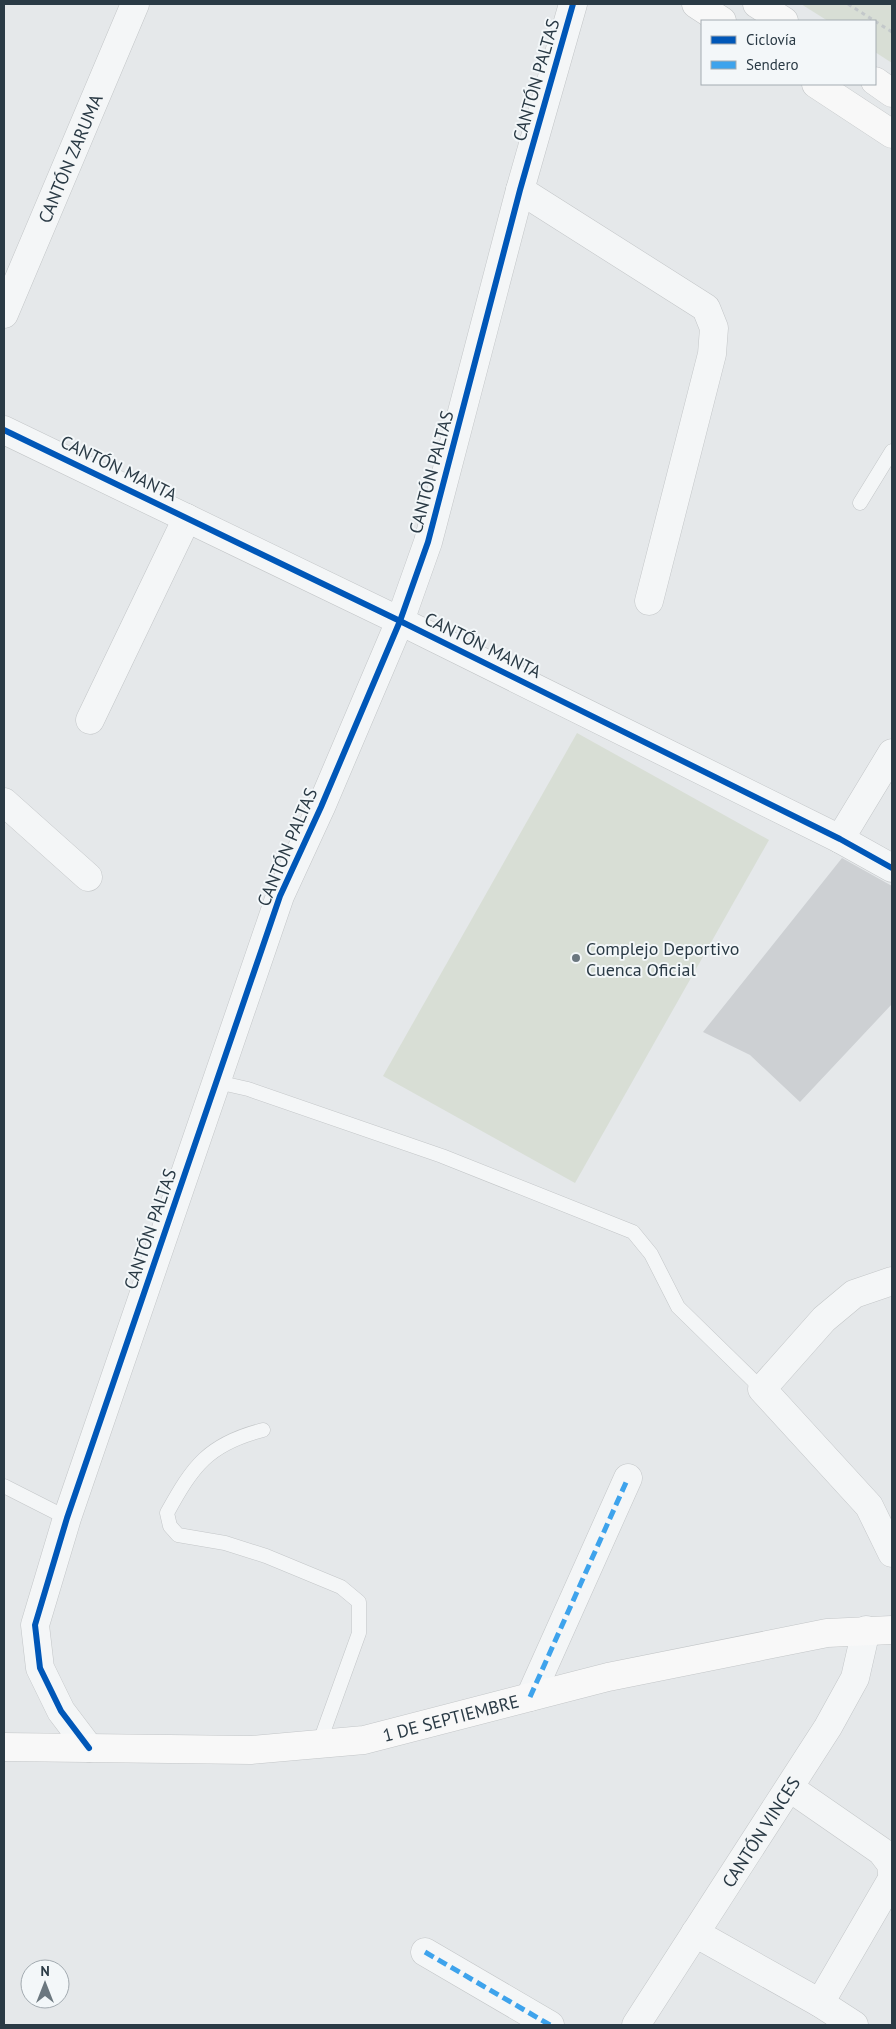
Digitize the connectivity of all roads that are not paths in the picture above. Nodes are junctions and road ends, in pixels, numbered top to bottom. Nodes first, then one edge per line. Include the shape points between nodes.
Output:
1 (134, 4) edge
2 (574, 4) edge
3 (696, 4) edge
4 (757, 4) edge
5 (720, 20) edge
6 (782, 20) edge
7 (876, 82) edge
8 (818, 85) edge
9 (892, 92) edge
10 (892, 134) edge
11 (520, 190) junction
12 (4, 314) edge
13 (4, 430) edge
14 (892, 451) edge
15 (860, 503) dead end
16 (187, 518) junction
17 (649, 601) dead end
18 (400, 621) junction
19 (90, 720) dead end
20 (892, 753) edge
21 (4, 802) edge
22 (840, 839) junction
23 (892, 868) edge
24 (88, 877) dead end
25 (217, 1082) junction
26 (892, 1281) edge
27 (762, 1390) junction
28 (263, 1430) dead end
29 (628, 1478) dead end
30 (4, 1486) edge
31 (67, 1518) junction
32 (892, 1553) edge
33 (879, 1630) edge
34 (530, 1697) junction
35 (319, 1744) junction
36 (4, 1747) edge
37 (89, 1748) junction
38 (790, 1788) junction
39 (892, 1873) edge
40 (892, 1879) edge
41 (695, 1933) junction
42 (425, 1952) dead end
43 (820, 2003) junction
44 (550, 2025) edge
45 (636, 2025) edge
46 (854, 2025) edge

1 - 12 street, CANTÓN ZARUMA
2 - 11 street, CANTÓN PALTAS
3 - 5 street
4 - 6 street
7 - 9 street
8 - 10 street
11 - 17 street via 706,308 714,328 712,354
11 - 18 street, CANTÓN PALTAS via 428,542
13 - 16 street, CANTÓN MANTA
14 - 15 lane
16 - 18 street, CANTÓN MANTA
16 - 19 street
18 - 22 street, CANTÓN MANTA
18 - 25 street, CANTÓN PALTAS via 280,896
20 - 22 street
21 - 24 street
22 - 23 street, CANTÓN MANTA
25 - 27 lane via 248,1089 442,1156 633,1232 651,1254 678,1307
25 - 31 street, CANTÓN PALTAS
26 - 27 street via 854,1294 824,1319
27 - 32 street via 869,1506
28 - 35 lane via 231,1440 206,1456 182,1486 167,1513 170,1526 178,1535 225,1543 266,1556 341,1587 359,1602 359,1633
29 - 34 street
30 - 31 lane
31 - 37 street, CANTÓN PALTAS via 35,1625 40,1668 61,1711
33 - 34 street, 1 DE SEPTIEMBRE via 808,1636 608,1677
33 - 38 street, CANTÓN VINCES via 828,1727
34 - 35 street, 1 DE SEPTIEMBRE via 364,1740
35 - 37 street, 1 DE SEPTIEMBRE via 251,1750
36 - 37 street, 1 DE SEPTIEMBRE
38 - 39 street via 881,1851 891,1864
38 - 41 street, CANTÓN VINCES
40 - 43 street
41 - 43 street
41 - 45 street, CANTÓN VINCES
42 - 44 street
43 - 46 street

